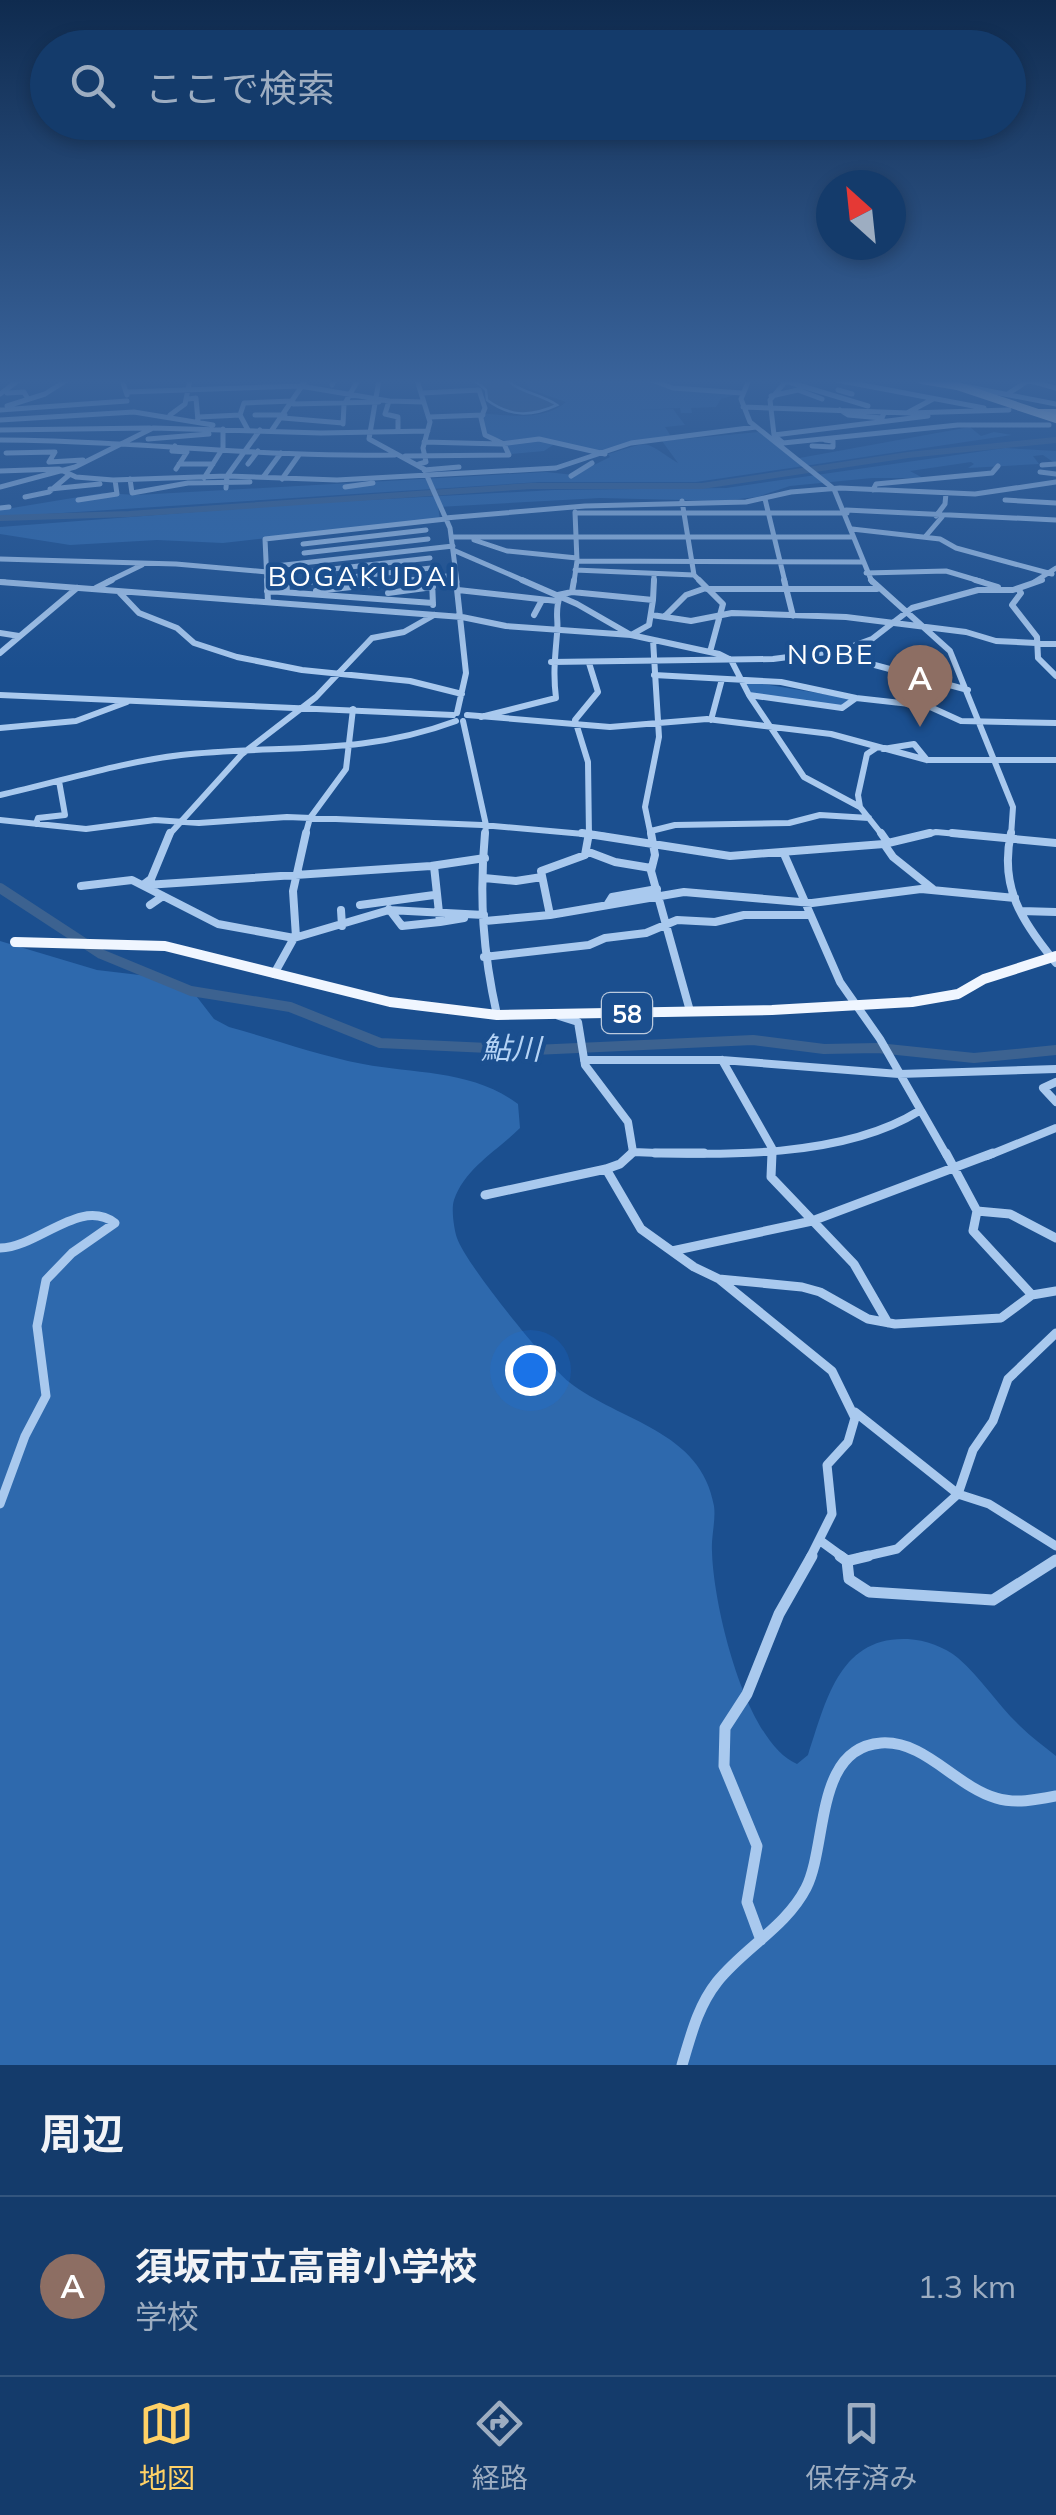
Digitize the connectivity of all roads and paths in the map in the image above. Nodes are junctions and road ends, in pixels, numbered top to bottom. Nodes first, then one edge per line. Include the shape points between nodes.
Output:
1 (47, 476) edge
2 (63, 476) edge
3 (90, 476) edge
4 (158, 476) edge
5 (183, 476) edge
6 (206, 476) edge
7 (230, 476) edge
8 (262, 476) edge
9 (266, 476) edge
10 (284, 476) edge
11 (401, 476) edge
12 (427, 476) edge
13 (819, 476) edge
14 (956, 476) edge
15 (397, 477) junction
16 (142, 478) junction
17 (130, 479) junction
18 (282, 479) junction
19 (187, 480) junction
20 (115, 481) junction
21 (203, 482) junction
22 (226, 482) junction
23 (250, 482) dead end
24 (1056, 482) edge
25 (11, 484) junction
26 (831, 486) junction
27 (0, 487) edge
28 (144, 487) dead end
29 (344, 487) dead end
30 (1016, 489) junction
31 (49, 490) junction
32 (873, 490) junction
33 (8, 492) dead end
34 (118, 493) junction
35 (132, 493) junction
36 (946, 493) junction
37 (26, 497) dead end
38 (78, 500) dead end
39 (764, 500) junction
40 (1005, 500) junction
41 (682, 501) junction
42 (1056, 503) edge
43 (9, 506) dead end
44 (0, 508) edge
45 (575, 510) junction
46 (846, 512) junction
47 (684, 513) junction
48 (768, 513) junction
49 (994, 515) junction
50 (939, 516) junction
51 (446, 518) junction
52 (1056, 520) edge
53 (424, 522) junction
54 (376, 527) junction
55 (426, 530) junction
56 (852, 533) junction
57 (302, 535) junction
58 (377, 536) junction
59 (462, 536) junction
60 (576, 536) junction
61 (452, 537) junction
62 (688, 537) junction
63 (773, 537) junction
64 (925, 537) junction
65 (428, 539) junction
66 (304, 544) junction
67 (379, 545) junction
68 (453, 548) junction
69 (430, 549) junction
70 (304, 553) junction
71 (380, 554) junction
72 (430, 558) junction
73 (0, 559) edge
74 (577, 560) junction
75 (692, 562) junction
76 (781, 562) junction
77 (862, 562) junction
78 (146, 563) junction
79 (306, 563) junction
80 (382, 564) junction
81 (285, 565) junction
82 (431, 568) junction
83 (266, 570) junction
84 (575, 570) junction
85 (306, 572) junction
86 (1054, 572) edge
87 (384, 573) junction
88 (866, 573) junction
89 (456, 574) junction
90 (654, 574) junction
91 (694, 575) junction
92 (77, 578) dead end
93 (432, 578) junction
94 (0, 582) edge
95 (307, 582) junction
96 (386, 583) junction
97 (74, 588) junction
98 (433, 588) junction
99 (706, 588) junction
100 (1018, 588) junction
101 (95, 589) junction
102 (786, 589) junction
103 (878, 589) junction
104 (458, 590) junction
105 (1005, 590) junction
106 (118, 591) junction
107 (267, 591) junction
108 (287, 592) junction
109 (572, 592) junction
110 (308, 593) junction
111 (388, 596) junction
112 (559, 597) junction
113 (433, 600) junction
114 (542, 600) junction
115 (653, 600) junction
116 (268, 602) junction
117 (310, 605) junction
118 (390, 611) junction
119 (905, 611) junction
120 (434, 615) junction
121 (534, 615) dead end
122 (652, 615) junction
123 (719, 615) junction
124 (462, 616) junction
125 (665, 616) junction
126 (793, 616) junction
127 (892, 623) junction
128 (924, 628) junction
129 (558, 630) junction
130 (0, 632) edge
131 (632, 635) junction
132 (20, 636) junction
133 (652, 640) junction
134 (1038, 643) junction
135 (1056, 644) edge
136 (842, 650) junction
137 (710, 652) junction
138 (0, 653) edge
139 (731, 660) junction
140 (653, 661) junction
141 (551, 662) junction
142 (590, 663) junction
143 (339, 674) junction
144 (654, 676) junction
145 (1056, 676) edge
146 (722, 679) junction
147 (741, 680) junction
148 (968, 690) junction
149 (462, 694) junction
150 (0, 695) edge
151 (749, 696) junction
152 (856, 698) junction
153 (130, 700) junction
154 (304, 707) junction
155 (353, 709) junction
156 (459, 717) junction
157 (484, 717) junction
158 (711, 720) junction
159 (980, 720) junction
160 (658, 723) junction
161 (1056, 723) edge
162 (575, 726) junction
163 (770, 726) junction
164 (0, 728) edge
165 (350, 744) junction
166 (880, 748) junction
167 (246, 752) junction
168 (927, 760) junction
169 (994, 760) junction
170 (1056, 760) edge
171 (60, 780) junction
172 (0, 795) edge
173 (860, 807) junction
174 (310, 818) junction
175 (869, 818) junction
176 (0, 820) edge
177 (183, 822) junction
178 (36, 824) junction
179 (486, 825) junction
180 (651, 831) junction
181 (590, 834) junction
182 (1012, 837) junction
183 (1056, 842) edge
184 (886, 843) junction
185 (654, 846) junction
186 (586, 851) junction
187 (784, 854) junction
188 (485, 858) junction
189 (434, 866) junction
190 (651, 868) junction
191 (295, 877) junction
192 (542, 877) junction
193 (484, 878) junction
194 (81, 886) dead end
195 (144, 886) junction
196 (933, 889) junction
197 (658, 893) junction
198 (434, 895) junction
199 (163, 896) junction
200 (1014, 898) junction
201 (805, 902) junction
202 (150, 904) dead end
203 (360, 906) dead end
204 (389, 906) junction
205 (340, 910) dead end
206 (1021, 911) junction
207 (436, 912) junction
208 (1056, 912) edge
209 (810, 915) junction
210 (550, 916) junction
211 (484, 918) junction
212 (440, 922) junction
213 (666, 925) junction
214 (342, 926) junction
215 (295, 937) junction
216 (1, 938) edge
217 (484, 958) junction
218 (1054, 959) edge
219 (274, 976) junction
220 (856, 1007) junction
221 (690, 1011) junction
222 (597, 1014) junction
223 (498, 1015) junction
224 (556, 1015) junction
225 (578, 1023) junction
226 (584, 1060) junction
227 (722, 1060) junction
228 (1056, 1069) edge
229 (899, 1072) junction
230 (1056, 1082) edge
231 (1056, 1102) edge
232 (919, 1111) junction
233 (1056, 1128) edge
234 (772, 1148) junction
235 (634, 1152) junction
236 (954, 1168) junction
237 (606, 1169) junction
238 (485, 1195) dead end
239 (977, 1210) junction
240 (812, 1221) junction
241 (1056, 1238) edge
242 (0, 1248) edge
243 (672, 1252) junction
244 (719, 1279) junction
245 (1051, 1292) edge
246 (1032, 1295) junction
247 (1056, 1301) edge
248 (888, 1323) junction
249 (1056, 1334) edge
250 (851, 1410) junction
251 (958, 1494) junction
252 (0, 1504) edge
253 (822, 1542) junction
254 (1056, 1546) edge
255 (1056, 1560) edge
256 (847, 1561) junction
257 (1056, 1796) edge
258 (760, 1940) junction
259 (682, 2065) edge

1 - 25 street
2 - 31 street
3 - 20 street
4 - 16 street
5 - 19 street
6 - 21 street
7 - 22 street
8 - 22 street
9 - 18 street
10 - 18 street
11 - 15 street
12 - 51 street
13 - 26 street
14 - 32 street via 876,484
15 - 18 street
15 - 29 street
16 - 17 street
16 - 28 street
17 - 20 street
17 - 35 street
19 - 21 street
19 - 35 street
20 - 31 street
20 - 34 street
21 - 22 street
22 - 23 street
24 - 30 street
25 - 27 street
25 - 33 street
26 - 32 street
26 - 39 street
26 - 46 street
30 - 36 street
30 - 40 street
31 - 37 street
32 - 36 street
34 - 35 street
34 - 38 street
36 - 50 street
39 - 41 street
39 - 48 street
40 - 42 street
40 - 49 street
41 - 45 street
41 - 47 street
43 - 44 street
45 - 47 street
45 - 51 street
45 - 60 street
46 - 48 street
46 - 50 street
46 - 56 street
47 - 48 street
47 - 62 street
48 - 63 street
49 - 50 street
49 - 52 street
50 - 64 street
51 - 53 street
51 - 61 street
53 - 54 street
53 - 55 street
54 - 57 street
54 - 58 street
55 - 58 street
55 - 65 street
56 - 63 street
56 - 64 street
56 - 77 street
57 - 66 street
57 - 83 street via 265,539
58 - 66 street
58 - 67 street
59 - 60 street
59 - 61 street
59 - 74 street
60 - 62 street
60 - 74 street
61 - 68 street
62 - 63 street
62 - 75 street
63 - 76 street
64 - 86 street
65 - 67 street
65 - 69 street
66 - 70 street
67 - 70 street
67 - 71 street
68 - 69 street
68 - 89 street
68 - 112 street
69 - 71 street
69 - 72 street
70 - 79 street
71 - 79 street
71 - 80 street
72 - 80 street
72 - 82 street
73 - 78 street
74 - 75 street
74 - 84 street
75 - 76 street
75 - 91 street
76 - 77 street
76 - 102 street
77 - 88 street
78 - 83 street
78 - 101 street
79 - 81 street
79 - 85 street
80 - 85 street
80 - 87 street
81 - 83 street
81 - 108 street
82 - 87 street
82 - 93 street
83 - 107 street
84 - 90 street
84 - 109 street
85 - 95 street
86 - 100 street
87 - 95 street
87 - 96 street
88 - 103 street
88 - 105 street via 946,570
89 - 93 street
89 - 104 street
90 - 91 street
90 - 115 street
91 - 99 street
92 - 97 street
93 - 96 street
93 - 98 street
94 - 97 street
95 - 110 street
96 - 110 street
96 - 111 street
97 - 101 street
97 - 132 street
98 - 111 street
98 - 113 street
99 - 102 street
99 - 123 street via 723,604
99 - 125 street via 686,595
100 - 105 street
100 - 134 street via 1012,604
101 - 106 street
102 - 103 street
102 - 126 street
103 - 119 street
104 - 114 street
104 - 124 street
105 - 119 street via 978,590
106 - 116 street
106 - 143 street via 140,613 194,643
107 - 108 street
107 - 116 street
108 - 110 street
109 - 112 street
109 - 115 street
110 - 111 street
110 - 117 street
111 - 113 street
111 - 118 street
112 - 114 street
112 - 129 street via 553,614
112 - 131 street
113 - 120 street
114 - 121 street
115 - 122 street
116 - 117 street
117 - 118 street
118 - 120 street
119 - 127 street
119 - 128 street
120 - 124 street
120 - 143 street via 399,634 372,638
122 - 125 street
122 - 131 street via 647,629
123 - 125 street
123 - 126 street
123 - 137 street
124 - 129 street
124 - 149 street
126 - 127 street
127 - 128 street
127 - 136 street via 862,645
128 - 134 street
128 - 148 street via 950,652
129 - 131 street
129 - 141 street
130 - 132 street
131 - 133 street
132 - 138 street
133 - 137 street
133 - 140 street
134 - 135 street
134 - 145 street via 1038,658
136 - 139 street
136 - 148 street
137 - 139 street
139 - 140 street
139 - 147 street
140 - 142 street
140 - 144 street
141 - 142 street
141 - 157 street via 556,698
142 - 162 street via 598,692
143 - 149 street
143 - 154 street
144 - 146 street
144 - 160 street
146 - 147 street
146 - 158 street
147 - 151 street
147 - 152 street
148 - 159 street
149 - 156 street
150 - 153 street
151 - 152 street via 842,708
151 - 163 street
152 - 159 street
153 - 154 street
153 - 164 street via 76,721
154 - 155 street
154 - 167 street
155 - 156 street
155 - 165 street
156 - 157 street
156 - 165 street via 413,737
156 - 179 street
157 - 162 street
158 - 160 street
158 - 163 street
159 - 161 street
159 - 169 street
160 - 162 street
160 - 180 street via 645,807
162 - 181 street via 588,762
163 - 166 street
163 - 173 street via 804,777
165 - 167 street via 292,754
165 - 174 street via 346,769
166 - 168 street
166 - 168 street via 914,744
166 - 173 street via 867,754
167 - 171 street via 180,755
167 - 177 street
168 - 169 street
169 - 170 street
169 - 182 street via 1013,806
171 - 172 street
171 - 178 street via 64,815 38,818
173 - 175 street
174 - 177 street
174 - 179 street
174 - 191 street
175 - 180 street via 820,815
175 - 184 street
176 - 178 street
177 - 178 street
177 - 195 street via 169,834
179 - 181 street
179 - 188 street
180 - 185 street
181 - 185 street
181 - 186 street
182 - 183 street
182 - 184 street via 936,832
182 - 200 street via 1006,871
184 - 187 street
184 - 196 street via 892,857
185 - 187 street via 730,856
185 - 190 street
186 - 190 street
186 - 192 street via 544,868
187 - 201 street
188 - 189 street
188 - 193 street
189 - 191 street
189 - 198 street
190 - 197 street
191 - 195 street
191 - 215 street
192 - 193 street
192 - 210 street
193 - 211 street
194 - 195 street via 128,880
195 - 199 street
196 - 200 street
196 - 201 street
197 - 201 street
197 - 210 street
197 - 213 street
198 - 204 street
198 - 207 street
199 - 202 street
199 - 215 street via 218,924
200 - 206 street
201 - 209 street
203 - 204 street
204 - 207 street
204 - 212 street via 402,926
204 - 214 street
205 - 214 street
206 - 208 street
206 - 218 street
207 - 211 street
207 - 212 street
209 - 213 street
209 - 220 street
210 - 211 street
211 - 212 street
211 - 217 street
213 - 217 street via 589,945
213 - 221 street
214 - 215 street
215 - 219 street
216 - 219 main road, 58 via 39,948 197,953
217 - 223 street
218 - 220 main road, 58 via 942,998
219 - 223 main road, 58 via 427,1010
220 - 221 main road, 58
220 - 229 street
221 - 222 main road, 58
222 - 224 main road, 58
222 - 225 street
223 - 224 main road, 58
224 - 225 street
225 - 226 street
226 - 227 street
226 - 235 street via 628,1122
227 - 229 street
227 - 234 street
228 - 229 street
229 - 232 street
230 - 231 street via 1043,1088
232 - 234 street via 869,1133
232 - 236 street
233 - 236 street
234 - 235 street
234 - 240 street via 771,1177
235 - 237 street
236 - 239 street
236 - 240 street
237 - 238 street
237 - 243 street via 642,1229
239 - 241 street via 1010,1214
239 - 246 street via 972,1226 980,1240
240 - 243 street
240 - 248 street via 854,1264
242 - 252 street via 26,1247 88,1212 102,1212 116,1223 46,1280 37,1326 46,1396
243 - 244 street
244 - 248 street via 802,1286
244 - 250 street via 832,1371
245 - 246 street
245 - 247 street
246 - 248 street via 1001,1318
249 - 251 street via 1008,1378
250 - 251 street
250 - 253 street via 853,1430 828,1465 832,1514
251 - 254 street via 989,1504
251 - 256 street via 913,1540
253 - 256 street
253 - 258 street via 779,1614 723,1744 732,1790 756,1846 747,1902
255 - 256 street via 993,1600 870,1592 848,1579
257 - 258 street via 991,1797 910,1748 871,1744 830,1788 806,1888
258 - 259 street via 709,1993

